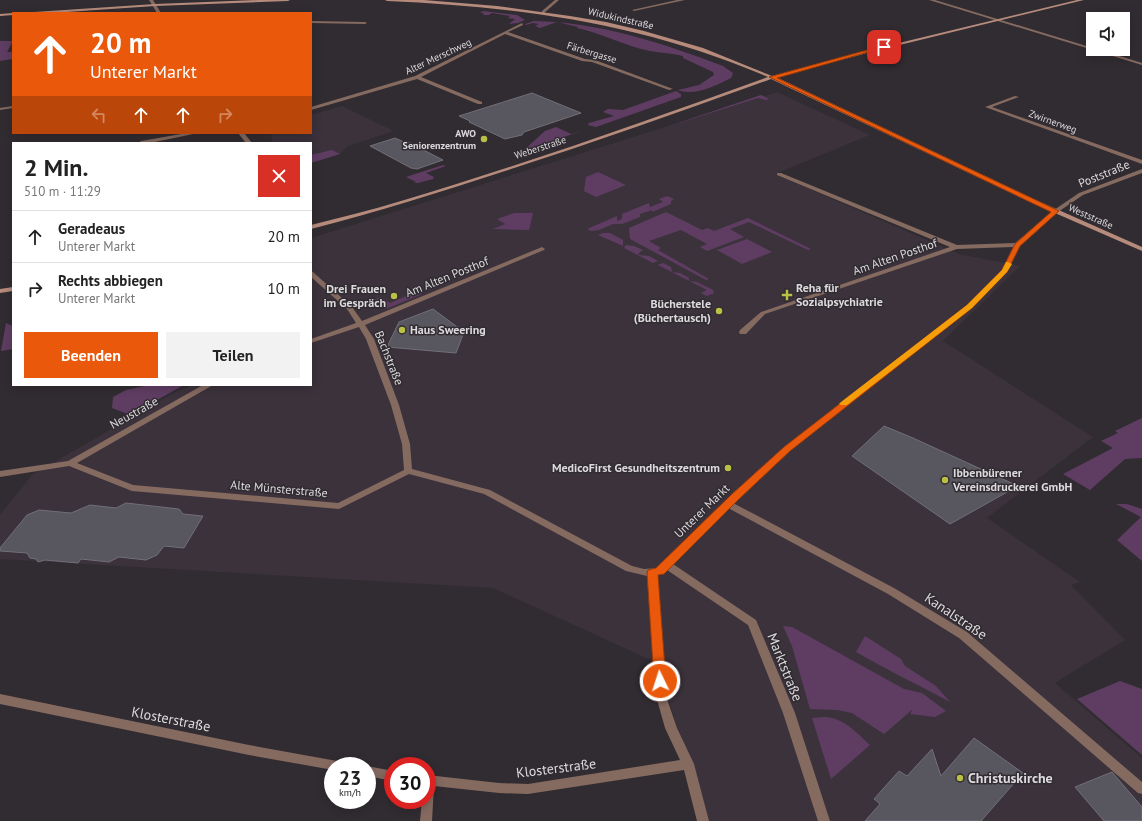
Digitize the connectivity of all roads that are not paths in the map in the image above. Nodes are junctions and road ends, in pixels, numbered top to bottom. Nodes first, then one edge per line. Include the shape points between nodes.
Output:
1 (151, 0) edge
2 (288, 0) edge
3 (387, 0) edge
4 (557, 0) edge
5 (683, 0) edge
6 (931, 0) edge
7 (1082, 0) edge
8 (155, 5) junction
9 (634, 10) dead end
10 (49, 12) edge
11 (158, 12) edge
12 (543, 12) junction
13 (12, 14) edge
14 (0, 15) edge
15 (997, 20) junction
16 (312, 22) edge
17 (365, 23) dead end
18 (522, 24) dead end
19 (506, 33) junction
20 (1142, 64) edge
21 (417, 77) junction
22 (772, 77) junction
23 (672, 89) dead end
24 (1017, 97) dead end
25 (480, 103) dead end
26 (12, 107) edge
27 (0, 109) edge
28 (312, 109) edge
29 (190, 134) edge
30 (242, 134) edge
31 (146, 142) edge
32 (248, 142) edge
33 (1142, 162) edge
34 (1142, 172) edge
35 (779, 174) dead end
36 (1056, 211) junction
37 (312, 227) edge
38 (1017, 245) junction
39 (956, 247) junction
40 (542, 249) dead end
41 (1142, 249) edge
42 (312, 274) edge
43 (12, 289) edge
44 (0, 291) edge
45 (361, 324) junction
46 (743, 332) dead end
47 (312, 341) edge
48 (207, 386) edge
49 (787, 449) joint
50 (70, 463) junction
51 (408, 472) junction
52 (0, 474) edge
53 (727, 504) junction
54 (666, 564) junction
55 (652, 573) junction
56 (0, 699) edge
57 (324, 764) edge
58 (688, 764) junction
59 (436, 781) edge
60 (1142, 789) edge
61 (427, 809) edge
62 (426, 821) edge
63 (703, 821) edge
64 (824, 821) edge

1 - 8 street
2 - 8 main road
3 - 12 main road, Widukindstraße via 454,3
4 - 12 street
5 - 9 street
6 - 15 street
7 - 15 main road, Weberstraße
8 - 10 main road
8 - 11 street
12 - 22 main road, Widukindstraße via 601,22 678,42
13 - 14 main road
15 - 20 street
15 - 22 main road, Weberstraße
16 - 17 street
18 - 19 street, Alter Merschweg
19 - 21 street, Alter Merschweg
19 - 23 street, Färbergasse via 584,60 593,60
21 - 25 street
21 - 28 street, Alter Merschweg
22 - 36 main road, Weststraße
22 - 37 main road, Weberstraße via 642,124 403,202
24 - 33 street, Zwirnerweg via 987,107
26 - 27 street
29 - 31 street
30 - 32 street
34 - 36 street, Poststraße via 1081,194
35 - 39 street
36 - 38 street, Poststraße
36 - 41 main road, Weststraße
38 - 39 street, Am Alten Posthof
38 - 49 street, Poststraße via 1005,271 969,307
39 - 46 street, Am Alten Posthof via 763,313
40 - 45 street, Am Alten Posthof
42 - 45 street, Bachstraße via 350,308
43 - 44 main road
45 - 47 street
45 - 51 street, Bachstraße via 370,339 395,405 406,444
48 - 50 street, Neustraße
49 - 53 street, Unterer Markt
50 - 51 street, Alte Münsterstraße via 132,488 339,506
50 - 52 street
51 - 55 street via 487,492 629,569
53 - 54 street, Unterer Markt
53 - 60 street, Kanalstraße via 890,591 964,635
54 - 55 street, Unterer Markt via 660,571
54 - 64 street, Marktstraße via 752,623 789,713
55 - 58 street via 661,696 671,728
56 - 57 street, Klosterstraße
58 - 59 street, Klosterstraße via 528,789
58 - 63 street
61 - 62 street

